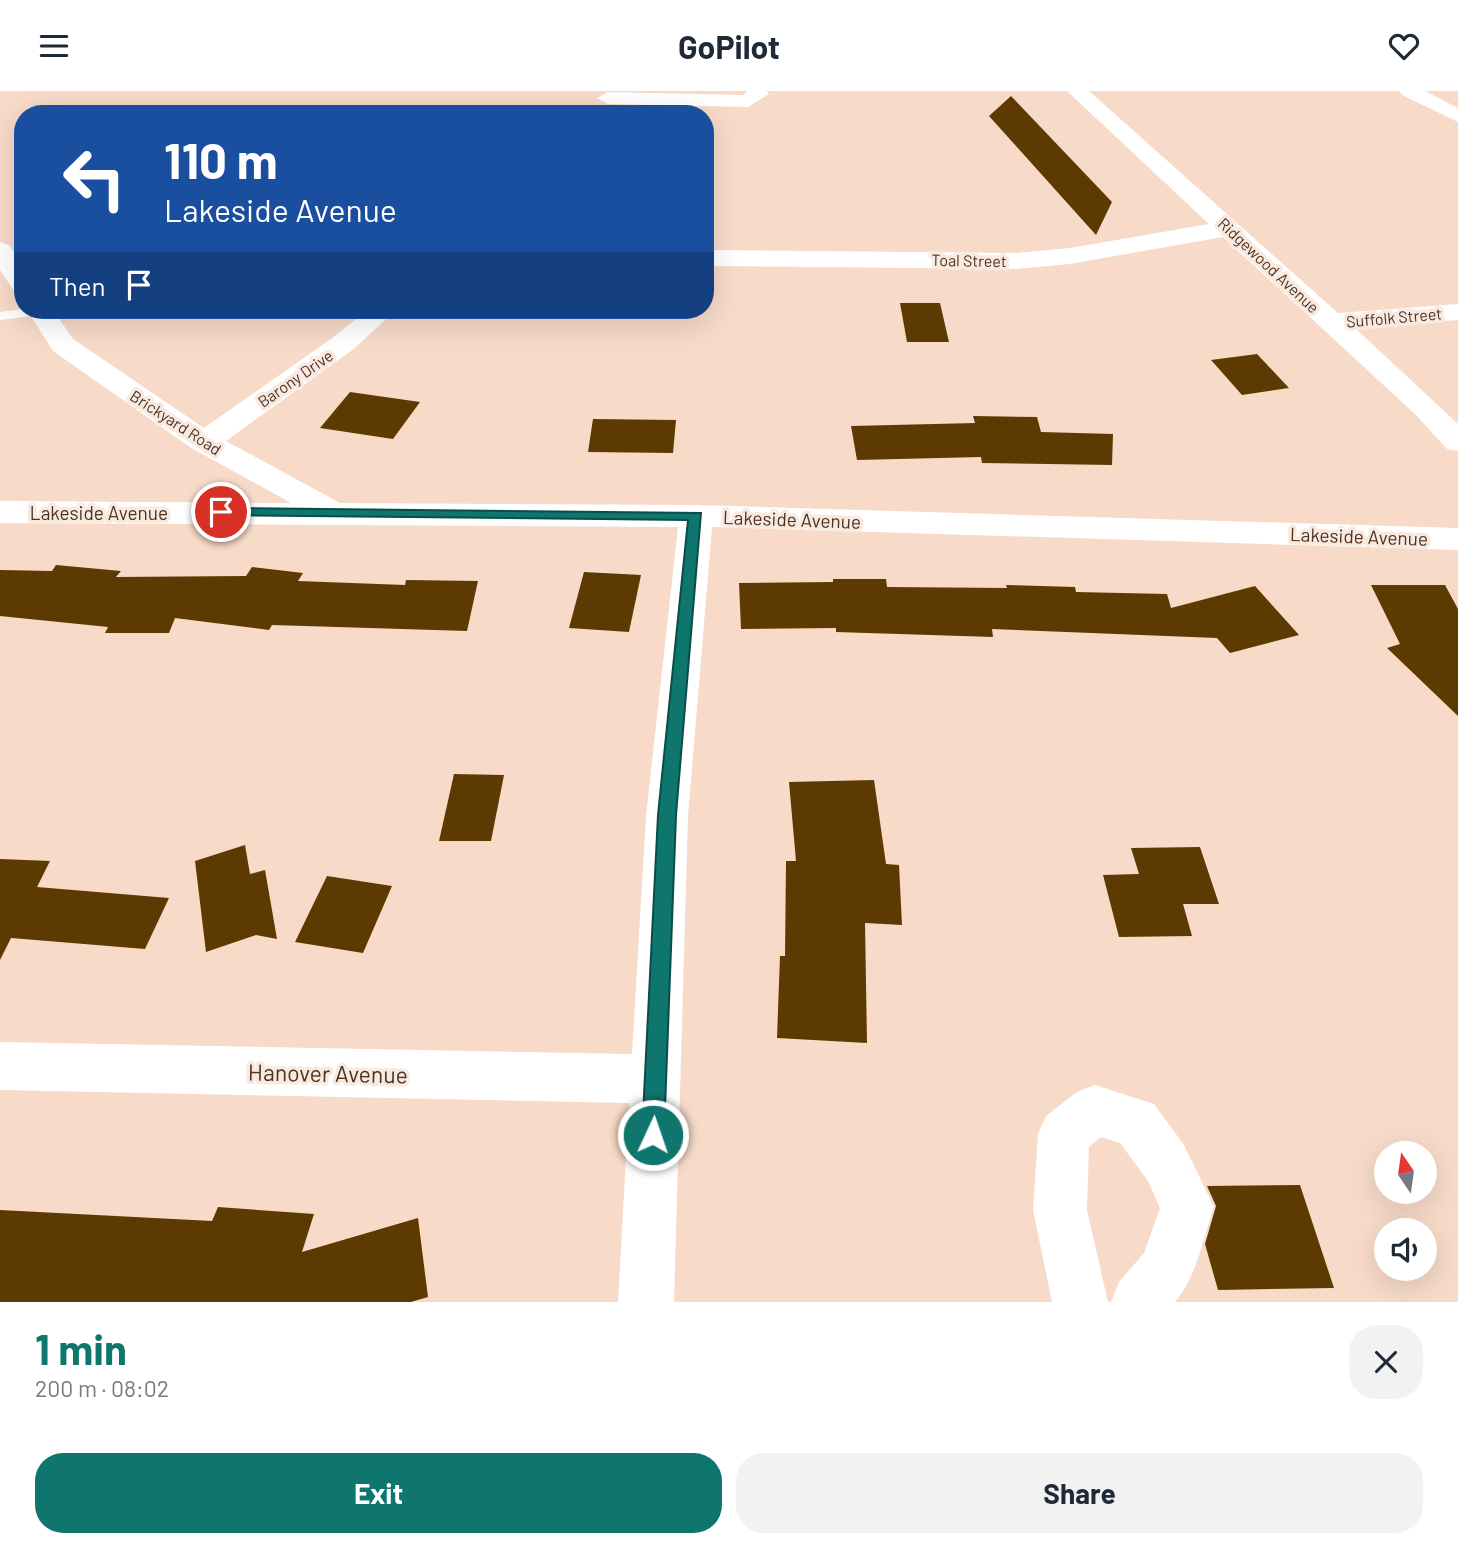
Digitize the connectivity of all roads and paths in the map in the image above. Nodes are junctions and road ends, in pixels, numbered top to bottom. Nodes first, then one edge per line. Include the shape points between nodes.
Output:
1 (757, 91) edge
2 (1077, 91) edge
3 (1409, 91) edge
4 (612, 95) edge
5 (1458, 116) edge
6 (1230, 228) junction
7 (0, 250) edge
8 (714, 258) edge
9 (14, 271) edge
10 (1458, 311) edge
11 (46, 319) edge
12 (372, 319) edge
13 (1331, 322) junction
14 (204, 442) junction
15 (1458, 442) edge
16 (0, 512) edge
17 (331, 512) junction
18 (696, 516) junction
19 (1458, 539) edge
20 (0, 1066) edge
21 (656, 1079) junction
22 (646, 1302) edge
23 (1080, 1302) edge
24 (1139, 1302) edge

1 - 4 street via 748,101
2 - 6 street, Ridgewood Avenue
3 - 5 street
6 - 8 street, Toal Street via 1016,261
6 - 13 street, Ridgewood Avenue
7 - 9 street
10 - 13 street, Suffolk Street
11 - 14 street, Brickyard Road via 63,345
12 - 14 street, Barony Drive
13 - 15 street, Ridgewood Avenue
14 - 17 street, Brickyard Road
16 - 17 street, Lakeside Avenue
17 - 18 street, Lakeside Avenue
18 - 19 street, Lakeside Avenue
18 - 21 street via 667,815
20 - 21 street, Hanover Avenue
21 - 22 street
23 - 24 street via 1060,1210 1064,1134 1095,1110 1136,1122 1166,1163 1187,1207 1166,1270

